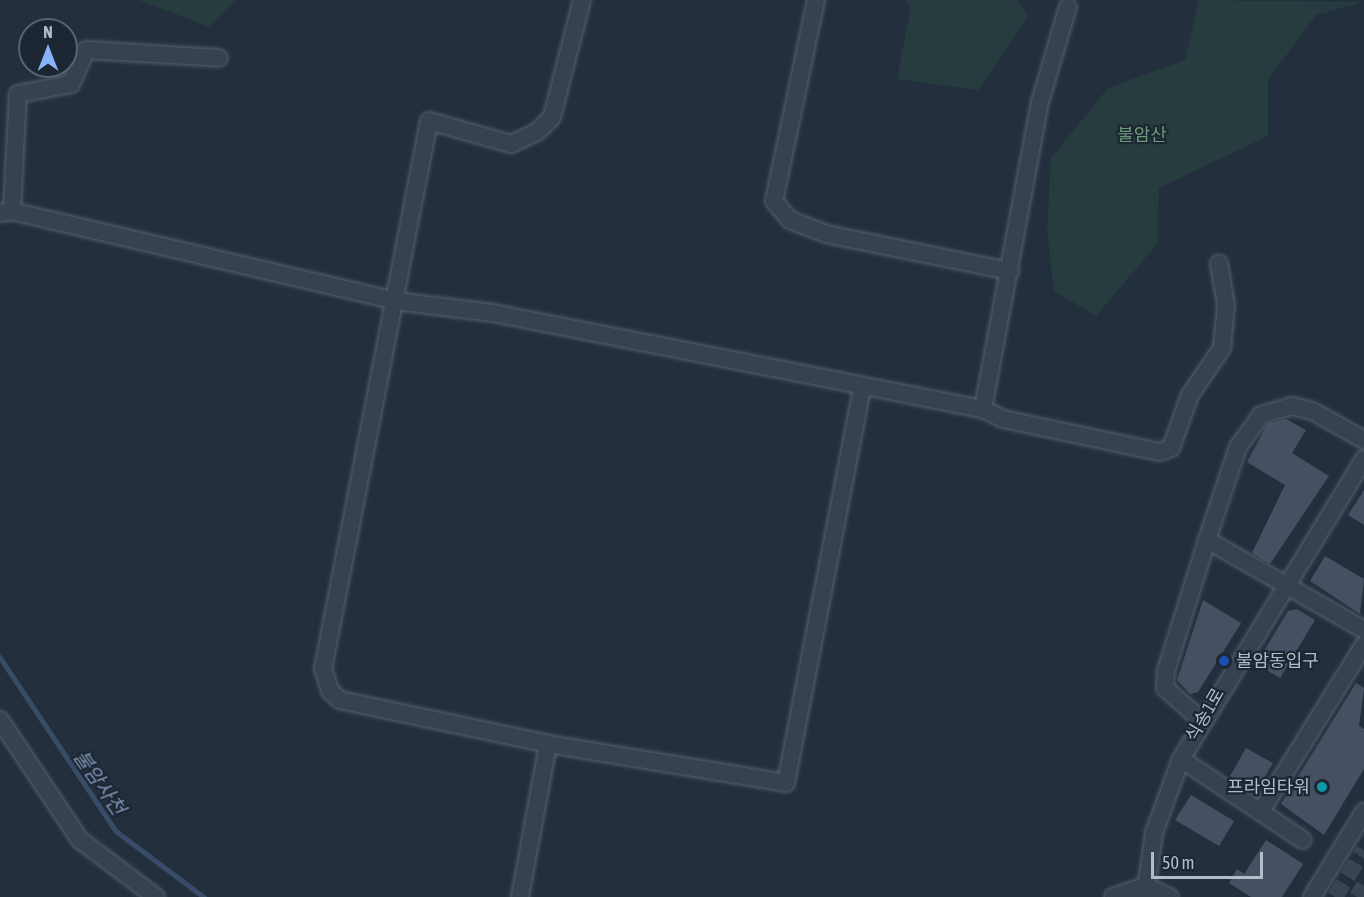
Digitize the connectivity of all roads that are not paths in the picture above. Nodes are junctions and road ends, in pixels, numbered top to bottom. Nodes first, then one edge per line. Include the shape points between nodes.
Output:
1 (582, 0) edge
2 (816, 0) edge
3 (1068, 7) dead end
4 (219, 58) dead end
5 (6, 212) edge
6 (1219, 264) dead end
7 (1010, 271) junction
8 (395, 301) junction
9 (862, 388) junction
10 (983, 409) junction
11 (1364, 440) edge
12 (1364, 459) edge
13 (1207, 540) junction
14 (1283, 585) junction
15 (1364, 630) edge
16 (1364, 645) edge
17 (0, 720) edge
18 (1201, 720) junction
19 (548, 744) junction
20 (1180, 759) junction
21 (1261, 811) junction
22 (1364, 812) edge
23 (1303, 840) dead end
24 (1326, 876) junction
25 (1145, 892) edge
26 (156, 897) edge
27 (520, 897) edge
28 (1113, 897) edge
29 (1170, 897) edge
30 (1312, 897) edge
31 (1323, 897) edge

1 - 8 street via 552,117 537,132 511,144 429,121 409,204
2 - 7 street via 774,201 790,220 826,234
3 - 7 street via 1040,102
4 - 5 street via 86,50 71,84 18,94
5 - 8 street
6 - 10 street via 1226,305 1222,348 1190,395 1171,448 1144,451 1003,419
7 - 10 street
8 - 9 street via 493,313
8 - 19 street via 322,669 330,691 340,700
9 - 10 street
9 - 19 street via 786,783
11 - 13 street via 1312,411 1292,406 1261,415 1238,447
12 - 14 street, 식송1로
13 - 14 street
13 - 18 street via 1166,671 1165,688
14 - 15 street
14 - 18 street, 식송1로
16 - 21 street
17 - 26 street via 80,840
18 - 20 street, 식송1로
19 - 27 street
20 - 21 street
20 - 25 street, 식송1로 via 1154,833
21 - 23 street
22 - 24 street
24 - 30 street
24 - 31 street
25 - 28 street
25 - 29 street

